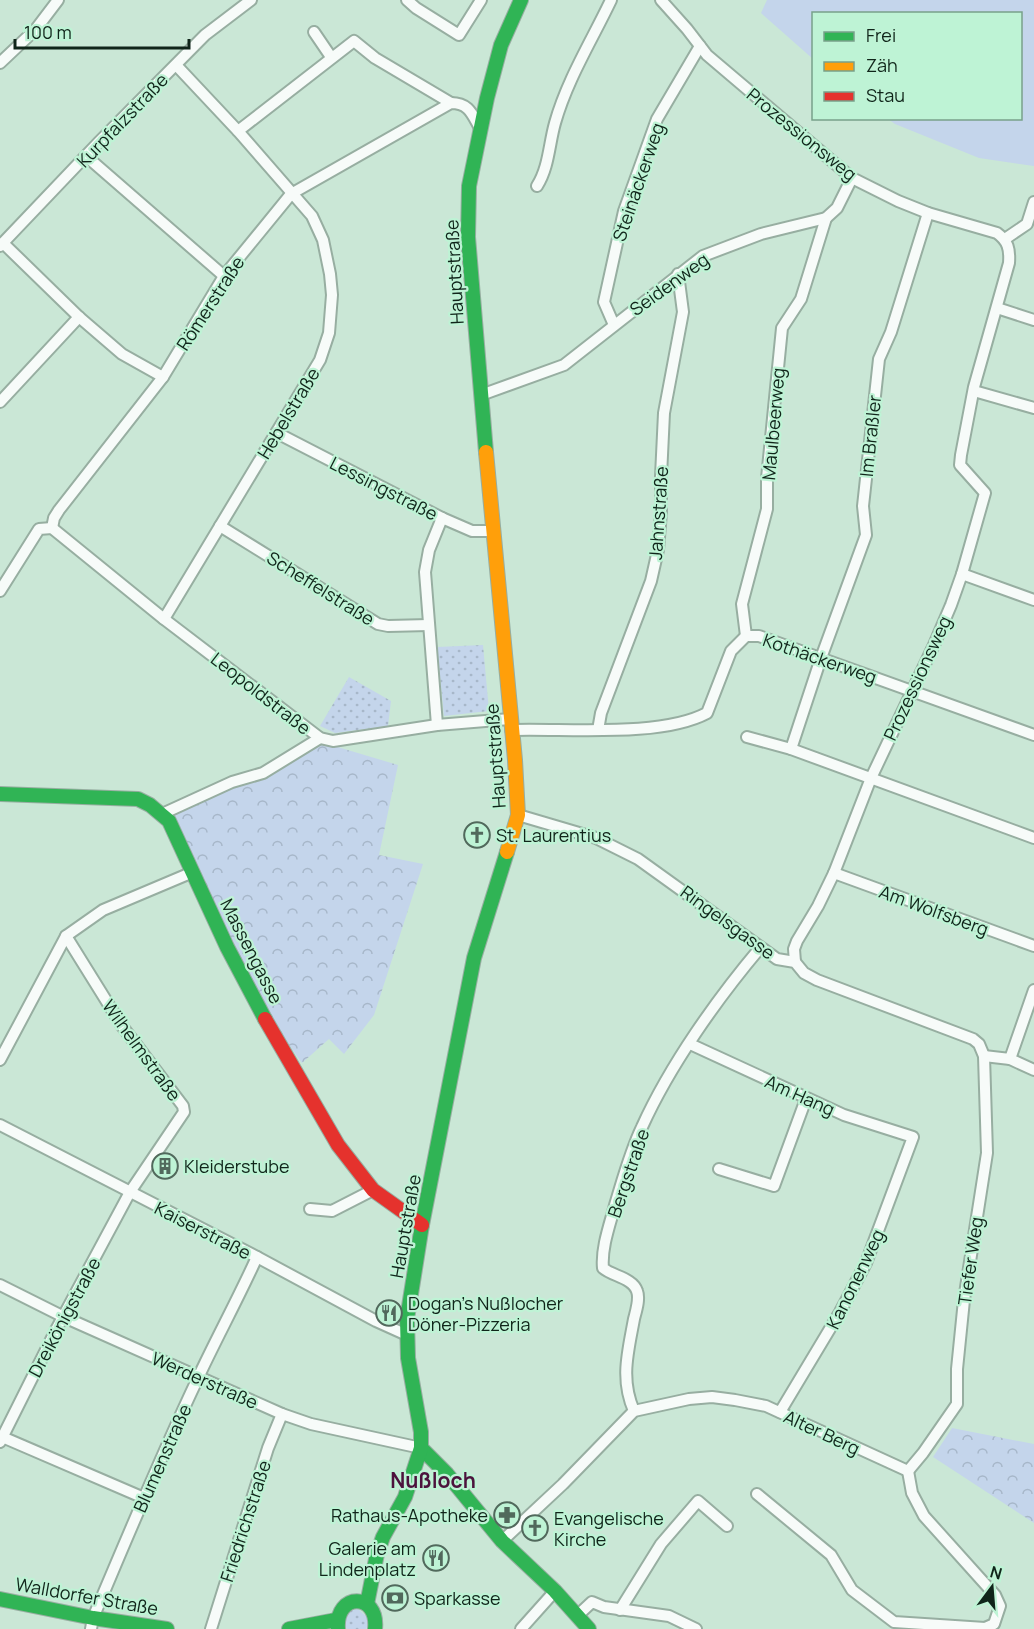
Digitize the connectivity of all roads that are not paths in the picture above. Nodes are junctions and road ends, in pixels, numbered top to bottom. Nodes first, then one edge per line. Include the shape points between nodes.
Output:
1 (58, 0) edge
2 (251, 0) edge
3 (407, 0) edge
4 (481, 0) edge
5 (521, 0) edge
6 (612, 0) edge
7 (661, 0) edge
8 (314, 32) dead end
9 (700, 46) junction
10 (331, 57) junction
11 (0, 63) edge
12 (176, 65) junction
13 (451, 103) junction
14 (480, 128) junction
15 (238, 131) junction
16 (86, 156) junction
17 (852, 178) junction
18 (537, 186) dead end
19 (291, 194) junction
20 (1034, 202) edge
21 (928, 213) junction
22 (826, 218) junction
23 (1030, 225) edge
24 (1005, 239) junction
25 (2, 244) edge
26 (678, 274) junction
27 (224, 276) junction
28 (997, 308) junction
29 (79, 317) junction
30 (1034, 320) edge
31 (614, 325) junction
32 (163, 377) junction
33 (974, 391) junction
34 (481, 395) junction
35 (0, 402) edge
36 (1034, 408) edge
37 (277, 433) junction
38 (442, 518) junction
39 (220, 526) junction
40 (52, 528) junction
41 (494, 531) junction
42 (962, 574) junction
43 (0, 591) edge
44 (1034, 600) edge
45 (164, 619) junction
46 (429, 625) junction
47 (746, 636) junction
48 (821, 658) junction
49 (912, 690) junction
50 (511, 724) junction
51 (437, 725) junction
52 (598, 730) junction
53 (1034, 735) edge
54 (747, 737) dead end
55 (320, 738) junction
56 (791, 750) junction
57 (871, 778) junction
58 (0, 794) edge
59 (162, 814) junction
60 (518, 815) junction
61 (1034, 838) edge
62 (193, 872) junction
63 (834, 873) junction
64 (66, 936) junction
65 (1034, 946) edge
66 (760, 948) junction
67 (795, 963) junction
68 (1034, 990) edge
69 (690, 1044) junction
70 (984, 1056) junction
71 (1010, 1059) junction
72 (0, 1060) edge
73 (1034, 1070) edge
74 (806, 1099) junction
75 (0, 1125) edge
76 (913, 1137) joint
77 (719, 1169) dead end
78 (373, 1190) junction
79 (130, 1192) junction
80 (310, 1209) dead end
81 (422, 1225) junction
82 (257, 1257) junction
83 (0, 1285) edge
84 (64, 1317) junction
85 (407, 1335) junction
86 (198, 1378) junction
87 (634, 1411) junction
88 (780, 1412) junction
89 (282, 1414) junction
90 (1, 1438) edge
91 (421, 1448) junction
92 (908, 1471) junction
93 (757, 1494) dead end
94 (144, 1498) junction
95 (727, 1526) dead end
96 (502, 1541) junction
97 (555, 1591) junction
98 (0, 1599) edge
99 (367, 1604) junction
100 (620, 1610) junction
101 (578, 1615) junction
102 (92, 1623) edge
103 (337, 1624) edge
104 (893, 1626) edge
105 (167, 1629) edge
106 (211, 1629) edge
107 (289, 1629) edge
108 (375, 1629) edge
109 (521, 1629) edge
110 (589, 1629) edge
111 (696, 1629) edge

1 - 11 street via 36,29
2 - 12 street, Kurpfalzstraße via 205,35
3 - 4 street via 459,35
5 - 14 main road, Hauptstraße via 501,45
6 - 18 street via 567,89 544,175
7 - 9 street, Prozessionsweg
8 - 10 street
9 - 17 street, Prozessionsweg
9 - 31 street, Steinäckerweg via 657,119 624,212 604,302
10 - 13 street via 354,41 375,58
10 - 15 street
12 - 15 street, Hebelstraße
12 - 16 street, Kurpfalzstraße
13 - 14 street via 466,106
13 - 19 street, Römerstraße
14 - 34 main road, Hauptstraße via 469,186 468,237
15 - 19 street, Hebelstraße
16 - 25 street, Kurpfalzstraße
16 - 27 street
17 - 21 street, Prozessionsweg
17 - 22 street via 837,208
19 - 27 street, Römerstraße
19 - 37 street, Hebelstraße via 312,216 323,240 330,274 331,318 320,360
20 - 23 street
21 - 24 street, Prozessionsweg via 997,233
21 - 48 street, Im Braßler via 879,359 863,506 866,535
22 - 26 street, Seidenweg via 761,234 703,256
22 - 47 street, Maulbeerweg via 801,299 782,328 767,509 742,604
23 - 24 street
24 - 28 street, Prozessionsweg via 1009,263
25 - 29 street
26 - 31 street, Seidenweg
26 - 52 street, Jahnstraße via 683,312 664,413 658,550 651,581
27 - 32 street, Römerstraße
28 - 30 street
28 - 33 street, Prozessionsweg
29 - 32 street via 123,354
29 - 35 street
31 - 34 street, Seidenweg via 564,365
32 - 40 street, Römerstraße via 59,510
33 - 36 street
33 - 42 street, Prozessionsweg via 960,465 985,493
34 - 41 main road, Hauptstraße
37 - 38 street, Lessingstraße
37 - 39 street, Hebelstraße
38 - 41 street, Lessingstraße via 472,531
38 - 46 street via 425,572
39 - 45 street, Hebelstraße
39 - 46 street, Scheffelstraße via 378,624
40 - 43 street, Römerstraße via 39,530
40 - 45 street, Leopoldstraße
41 - 50 main road, Hauptstraße
42 - 44 street
42 - 49 street, Prozessionsweg
45 - 55 street, Leopoldstraße
46 - 51 street
47 - 48 street, Kothäckerweg via 759,636
47 - 52 street, Kothäckerweg via 731,651 708,713 684,723
48 - 49 street, Kothäckerweg
48 - 56 street, Im Braßler
49 - 53 street, Kothäckerweg
49 - 57 street, Prozessionsweg
50 - 51 street, Leopoldstraße
50 - 52 street
50 - 60 main road, Hauptstraße
51 - 55 street, Leopoldstraße via 333,741
54 - 56 street
55 - 59 street via 263,773 232,782
56 - 57 street
57 - 61 street
57 - 63 street, Prozessionsweg
58 - 59 main road, Massengasse via 138,799
59 - 62 main road, Massengasse
60 - 66 street, Ringelsgasse via 596,838 638,859
60 - 81 main road, Hauptstraße via 474,958
62 - 64 street via 103,910
62 - 78 main road, Massengasse via 267,1022 338,1144
63 - 65 street, Am Wolfsberg
63 - 67 street, Prozessionsweg via 797,941
64 - 72 street
64 - 79 street, Wilhelmstraße via 122,1026 183,1106 184,1112
66 - 67 street, Ringelsgasse via 777,959
66 - 69 street, Bergstraße
67 - 70 street, Ringelsgasse via 817,980 973,1039
68 - 71 street
69 - 74 street, Am Hang
69 - 87 street, Bergstraße via 658,1096 628,1161 602,1259 603,1268 637,1290 626,1383
70 - 71 street
70 - 92 street, Tiefer Weg via 987,1153 964,1300 957,1404
71 - 73 street
74 - 76 street, Am Hang
74 - 77 street via 774,1186
75 - 79 street, Kaiserstraße
76 - 88 street, Kanonenweg via 866,1263
78 - 80 street via 332,1211
78 - 81 main road, Massengasse
79 - 82 street, Kaiserstraße
79 - 84 street, Dreikönigstraße
81 - 85 main road, Hauptstraße
82 - 85 street, Kaiserstraße
82 - 86 street, Blumenstraße
83 - 84 street, Werderstraße
84 - 86 street, Werderstraße
84 - 90 street, Dreikönigstraße
85 - 91 main road, Hauptstraße
86 - 89 street, Werderstraße
86 - 94 street, Blumenstraße
87 - 88 street, Alter Berg via 712,1397
87 - 96 street
88 - 92 street, Alter Berg
89 - 91 street, Werderstraße
89 - 106 street, Friedrichstraße
90 - 94 street
91 - 96 main road
91 - 99 main road, Hauptstraße via 405,1497 377,1554
92 - 104 street via 912,1493 924,1516 1000,1606 994,1624 985,1628
93 - 104 street via 831,1555 852,1590
94 - 102 street, Blumenstraße
95 - 100 street via 698,1501 661,1544
96 - 97 main road
97 - 101 main road
97 - 109 street
98 - 102 main road, Walldorfer Straße
99 - 103 main road via 350,1602 340,1609
99 - 108 main road, Hauptstraße via 377,1619
100 - 101 street via 592,1602
100 - 111 street via 669,1616
101 - 110 main road
102 - 105 main road, Walldorfer Straße
103 - 107 main road

